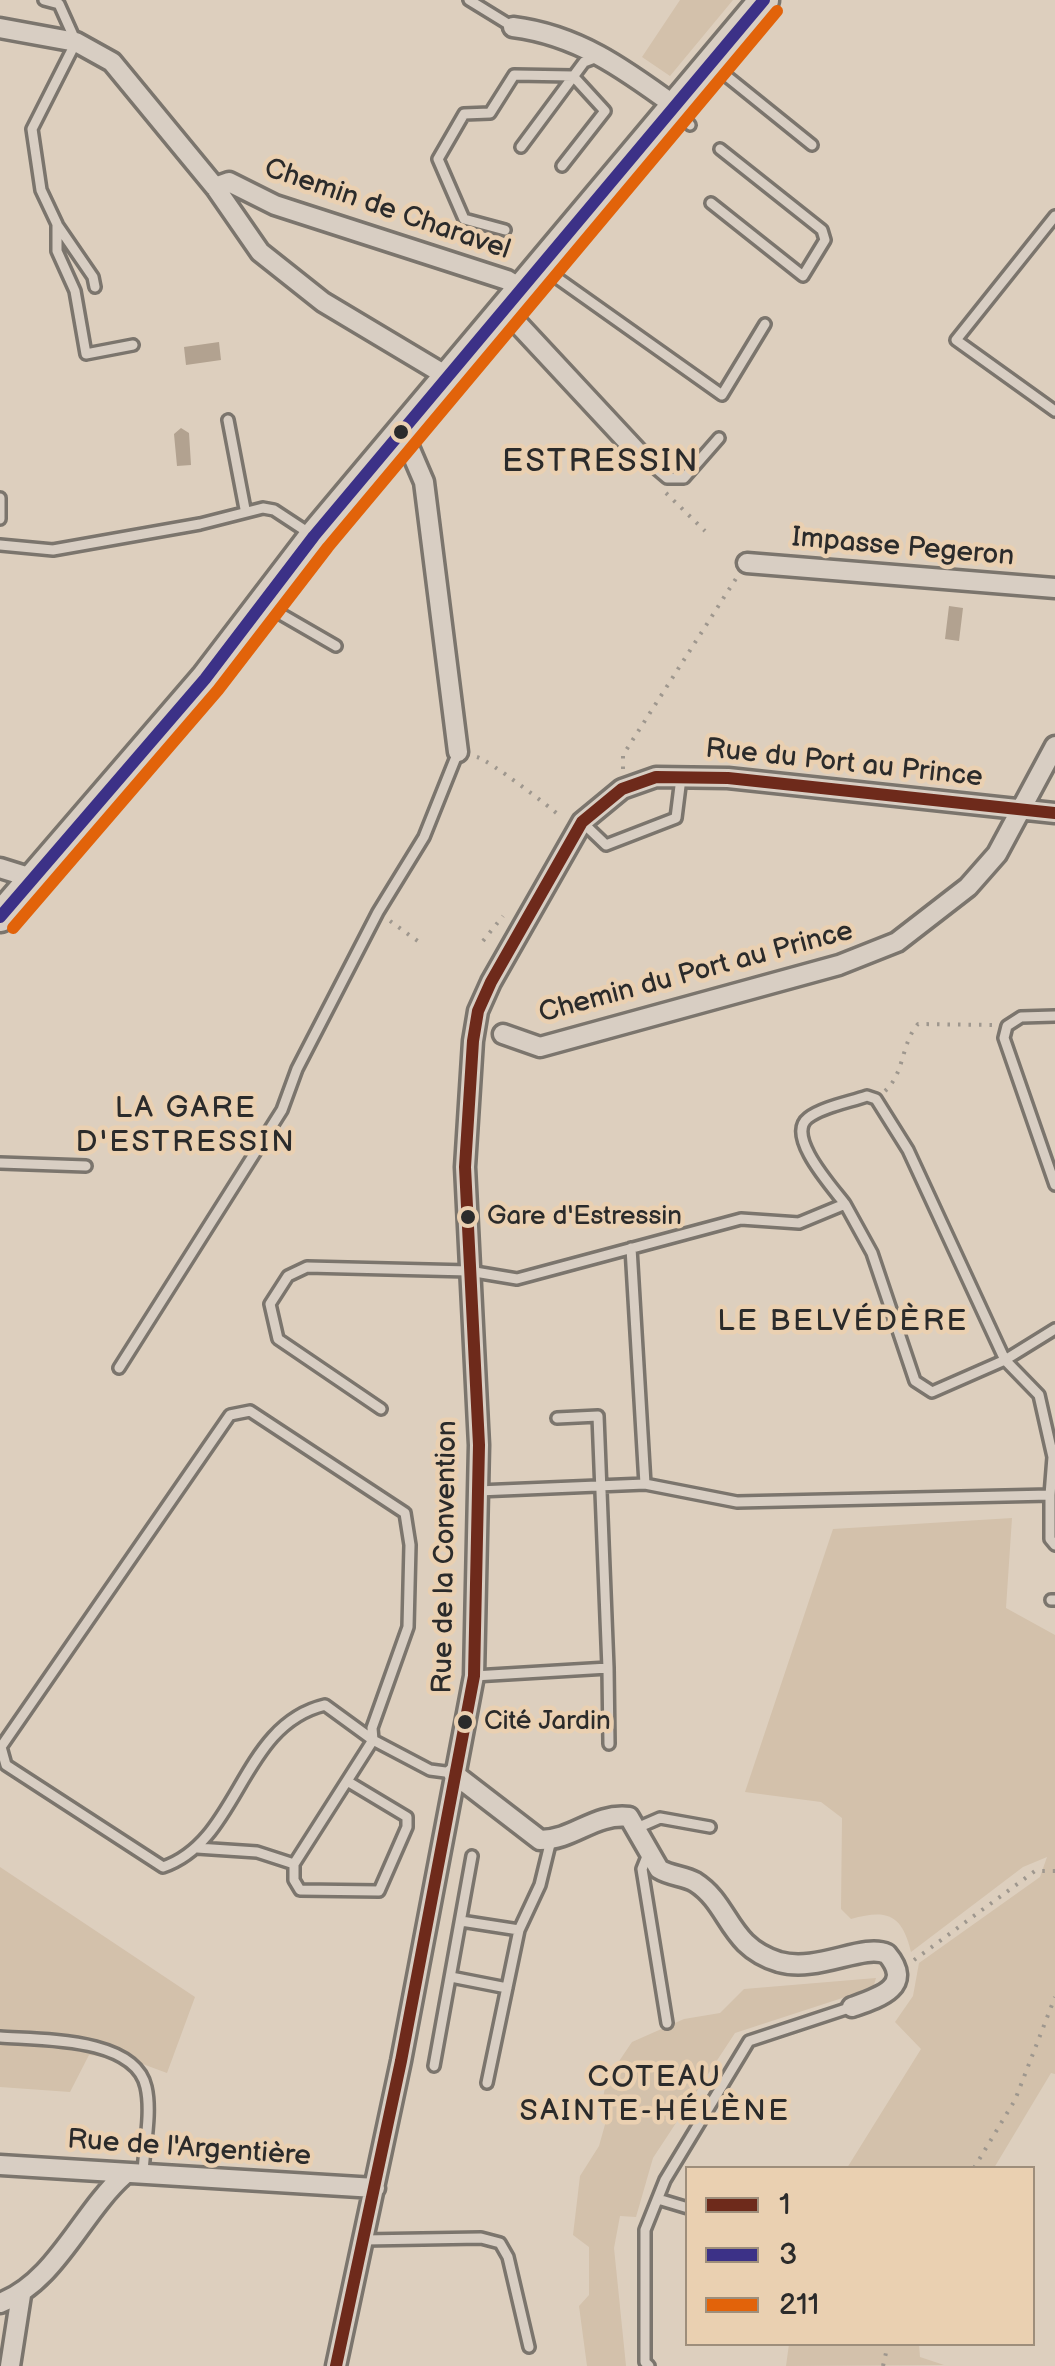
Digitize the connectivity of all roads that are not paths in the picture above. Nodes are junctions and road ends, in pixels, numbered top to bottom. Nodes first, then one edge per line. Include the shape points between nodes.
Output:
1 (44, 0) edge
2 (469, 0) edge
3 (764, 0) edge
4 (59, 2) edge
5 (513, 27) joint
6 (0, 28) edge
7 (76, 42) junction
8 (600, 56) junction
9 (708, 68) junction
10 (573, 76) junction
11 (682, 116) junction
12 (812, 145) dead end
13 (522, 146) dead end
14 (720, 149) dead end
15 (562, 166) dead end
16 (215, 187) junction
17 (711, 204) dead end
18 (1055, 216) edge
19 (58, 224) junction
20 (505, 230) dead end
21 (540, 266) junction
22 (95, 287) dead end
23 (514, 300) junction
24 (765, 324) dead end
25 (132, 345) dead end
26 (450, 378) junction
27 (1055, 411) edge
28 (228, 420) dead end
29 (403, 433) junction
30 (719, 438) dead end
31 (640, 455) joint
32 (0, 498) edge
33 (244, 509) junction
34 (0, 519) edge
35 (314, 536) junction
36 (0, 545) edge
37 (747, 563) road end
38 (1055, 588) edge
39 (263, 604) junction
40 (336, 646) dead end
41 (1055, 746) edge
42 (458, 752) joint
43 (681, 776) junction
44 (1023, 810) junction
45 (1055, 813) edge
46 (582, 822) junction
47 (0, 868) edge
48 (32, 878) junction
49 (0, 918) edge
50 (1055, 1016) edge
51 (503, 1034) dead end
52 (1042, 1147) junction
53 (1055, 1148) edge
54 (0, 1163) edge
55 (86, 1166) dead end
56 (1055, 1186) edge
57 (845, 1204) junction
58 (631, 1248) junction
59 (469, 1272) junction
60 (1055, 1329) edge
61 (1004, 1360) junction
62 (119, 1368) dead end
63 (381, 1409) dead end
64 (557, 1418) dead end
65 (645, 1484) junction
66 (602, 1486) junction
67 (478, 1491) junction
68 (1050, 1495) junction
69 (1055, 1545) edge
70 (608, 1668) junction
71 (474, 1676) junction
72 (374, 1740) junction
73 (609, 1744) dead end
74 (1, 1747) edge
75 (452, 1774) junction
76 (347, 1781) junction
77 (710, 1826) dead end
78 (637, 1828) junction
79 (552, 1840) junction
80 (196, 1848) junction
81 (648, 1854) junction
82 (472, 1856) dead end
83 (294, 1864) junction
84 (461, 1921) junction
85 (519, 1930) junction
86 (451, 1977) junction
87 (507, 1988) junction
88 (852, 2006) joint
89 (668, 2023) dead end
90 (0, 2037) edge
91 (434, 2066) dead end
92 (487, 2082) dead end
93 (0, 2166) edge
94 (134, 2176) junction
95 (375, 2188) junction
96 (658, 2198) junction
97 (685, 2207) edge
98 (364, 2240) junction
99 (21, 2295) junction
100 (0, 2303) edge
101 (528, 2346) dead end
102 (10, 2366) edge
103 (336, 2366) edge
104 (649, 2366) edge

1 - 4 lane
2 - 5 lane
3 - 9 main road
4 - 7 lane
5 - 8 street via 553,32
6 - 7 street
7 - 16 street via 112,62
7 - 19 lane via 32,129 41,190
8 - 10 lane
8 - 11 street
9 - 11 main road
9 - 12 lane
10 - 13 lane
10 - 15 lane via 606,111
10 - 20 lane via 514,75 490,114 464,114 438,160 464,219
11 - 21 main road
14 - 17 lane via 822,230 825,240 803,276
16 - 23 street, Chemin de Charavel via 229,182 275,205 508,280
16 - 26 street via 240,228 285,274
18 - 27 lane via 956,340
19 - 22 lane
19 - 25 lane via 57,252 75,291 86,354
21 - 23 main road
21 - 24 lane via 722,395
23 - 26 main road
23 - 31 street
26 - 29 main road
28 - 33 lane
29 - 35 main road
29 - 42 street via 424,482
30 - 31 lane via 684,478 667,478
32 - 34 lane
33 - 35 lane via 274,510
33 - 36 lane via 200,524 53,550
35 - 39 main road
37 - 38 street, Impasse Pegeron
39 - 40 lane
39 - 48 main road
41 - 44 street, Chemin du Port au Prince
42 - 62 lane via 424,837 378,912 282,1110
43 - 44 street, Rue du Port au Prince
43 - 46 street, Rue du Port au Prince via 622,789
43 - 46 lane via 676,818 606,844
44 - 45 street, Rue du Port au Prince
44 - 51 street, Chemin du Port au Prince via 968,887 875,953 540,1048
46 - 59 street, Rue de la Convention via 478,1011 465,1167
47 - 48 street
48 - 49 main road
50 - 52 lane via 1022,1017 1007,1026 1004,1038
52 - 53 lane
52 - 56 lane
54 - 55 lane
57 - 58 lane via 798,1223 741,1219
57 - 61 lane via 872,1253 915,1381 932,1392
57 - 61 lane via 801,1140 801,1127 808,1117 867,1096 876,1099 908,1150
58 - 59 lane via 517,1279
58 - 65 lane
59 - 63 lane via 308,1267 288,1276 270,1304 278,1339
59 - 67 street, Rue de la Convention
60 - 61 lane
61 - 68 lane via 1039,1395 1053,1457
64 - 66 lane via 598,1416
65 - 66 lane
65 - 68 lane via 737,1502
66 - 67 lane
66 - 70 lane
67 - 71 street, Rue de la Convention
68 - 69 lane
70 - 71 lane
70 - 73 lane
71 - 75 street, Rue de la Convention via 469,1722
72 - 74 lane via 372,1728 410,1610 404,1514 250,1411 230,1415 220,1426
72 - 75 lane via 430,1770
72 - 76 lane
72 - 80 lane via 325,1705 308,1709 271,1734
74 - 80 lane via 6,1764 163,1866
75 - 79 street via 530,1836
75 - 95 street, Rue de la Convention
76 - 83 lane
76 - 83 lane via 407,1817 380,1891 300,1890
77 - 78 lane via 660,1818
78 - 79 street via 628,1817 612,1815
78 - 81 street
79 - 85 lane
80 - 83 lane via 258,1852
81 - 88 street via 658,1870 694,1881 734,1934 765,1956 814,1966 877,1950 893,1962 896,1986 889,1994
81 - 89 lane via 642,1869
82 - 84 lane
84 - 85 lane
84 - 86 lane
85 - 87 lane
86 - 87 lane
86 - 91 lane
87 - 92 lane
88 - 96 lane via 748,2041
90 - 94 lane via 94,2046 116,2053 138,2072 146,2087
93 - 94 street, Rue de l'Argentière
94 - 95 street, Rue de l'Argentière
94 - 99 street via 100,2196
95 - 98 street, Rue de la Convention
96 - 97 lane
96 - 104 lane via 645,2230
98 - 101 lane via 500,2243
98 - 103 street, Rue de la Convention
99 - 100 street
99 - 102 street

